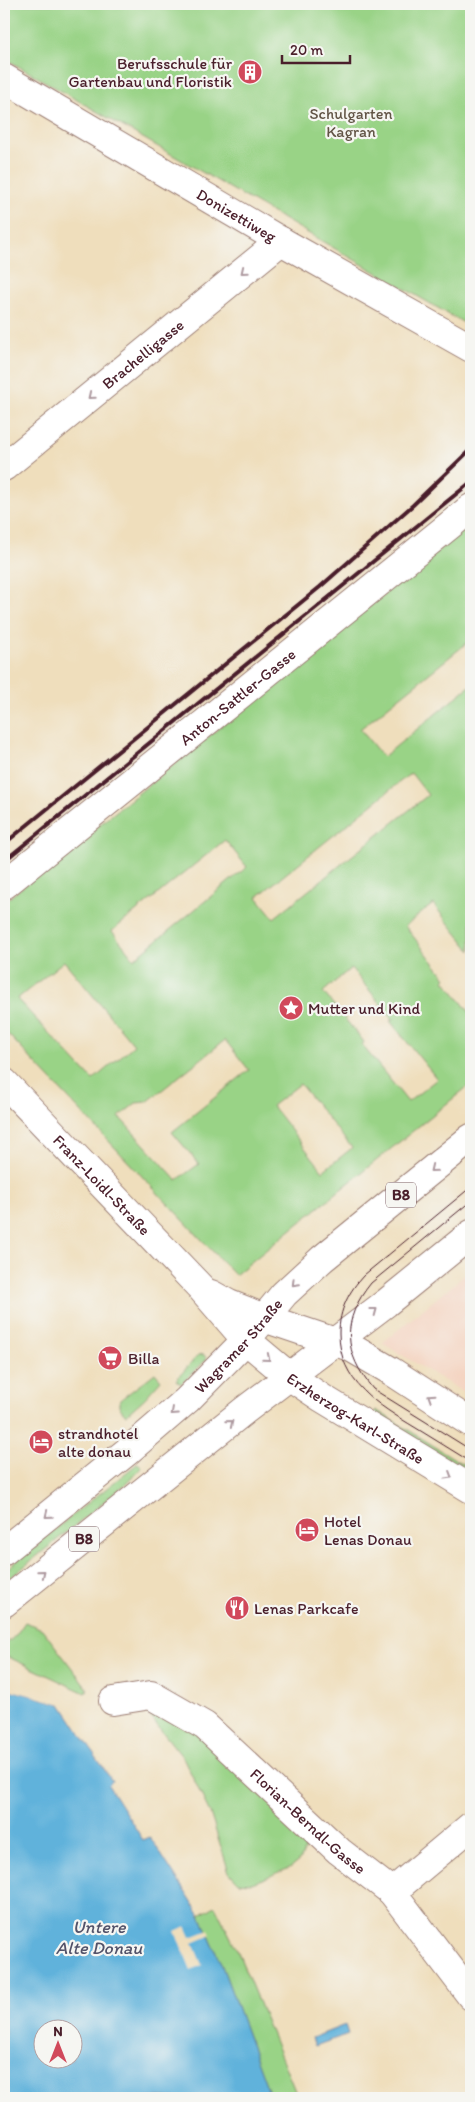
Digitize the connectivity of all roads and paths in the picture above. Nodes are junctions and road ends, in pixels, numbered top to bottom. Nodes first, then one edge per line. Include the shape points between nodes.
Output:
1 (4, 78) edge
2 (282, 240) junction
3 (471, 348) edge
4 (4, 468) edge
5 (471, 508) edge
6 (4, 885) edge
7 (4, 1082) edge
8 (471, 1138) edge
9 (471, 1234) edge
10 (200, 1288) junction
11 (264, 1318) junction
12 (246, 1340) junction
13 (335, 1341) junction
14 (289, 1376) junction
15 (471, 1423) edge
16 (471, 1489) edge
17 (4, 1551) edge
18 (4, 1604) edge
19 (113, 1701) dead end
20 (471, 1826) edge
21 (392, 1892) junction
22 (471, 1996) edge

1 - 2 street, Donizettiweg
2 - 3 street, Donizettiweg
2 -> 4 street, Brachelligasse
5 - 6 street, Anton-Sattler-Gasse
7 - 10 street, Franz-Loidl-Straße
8 -> 11 street, Wagramer Straße / B8 via 322,1259 284,1294
13 -> 9 street, B8
10 - 11 street, Franz-Loidl-Straße
10 - 12 street, Franz-Loidl-Straße
11 - 12 street, Wagramer Straße / B8
11 - 13 street
12 -> 14 street, Erzherzog-Karl-Straße
12 -> 17 street, Wagramer Straße / B8 via 165,1420
13 - 14 street, B8
15 -> 13 street via 391,1371
14 -> 16 street, Erzherzog-Karl-Straße
18 -> 14 street, B8
19 - 21 street, Florian-Berndl-Gasse via 151,1695 205,1726 339,1851
20 - 21 street
21 - 22 street, Florian-Berndl-Gasse

